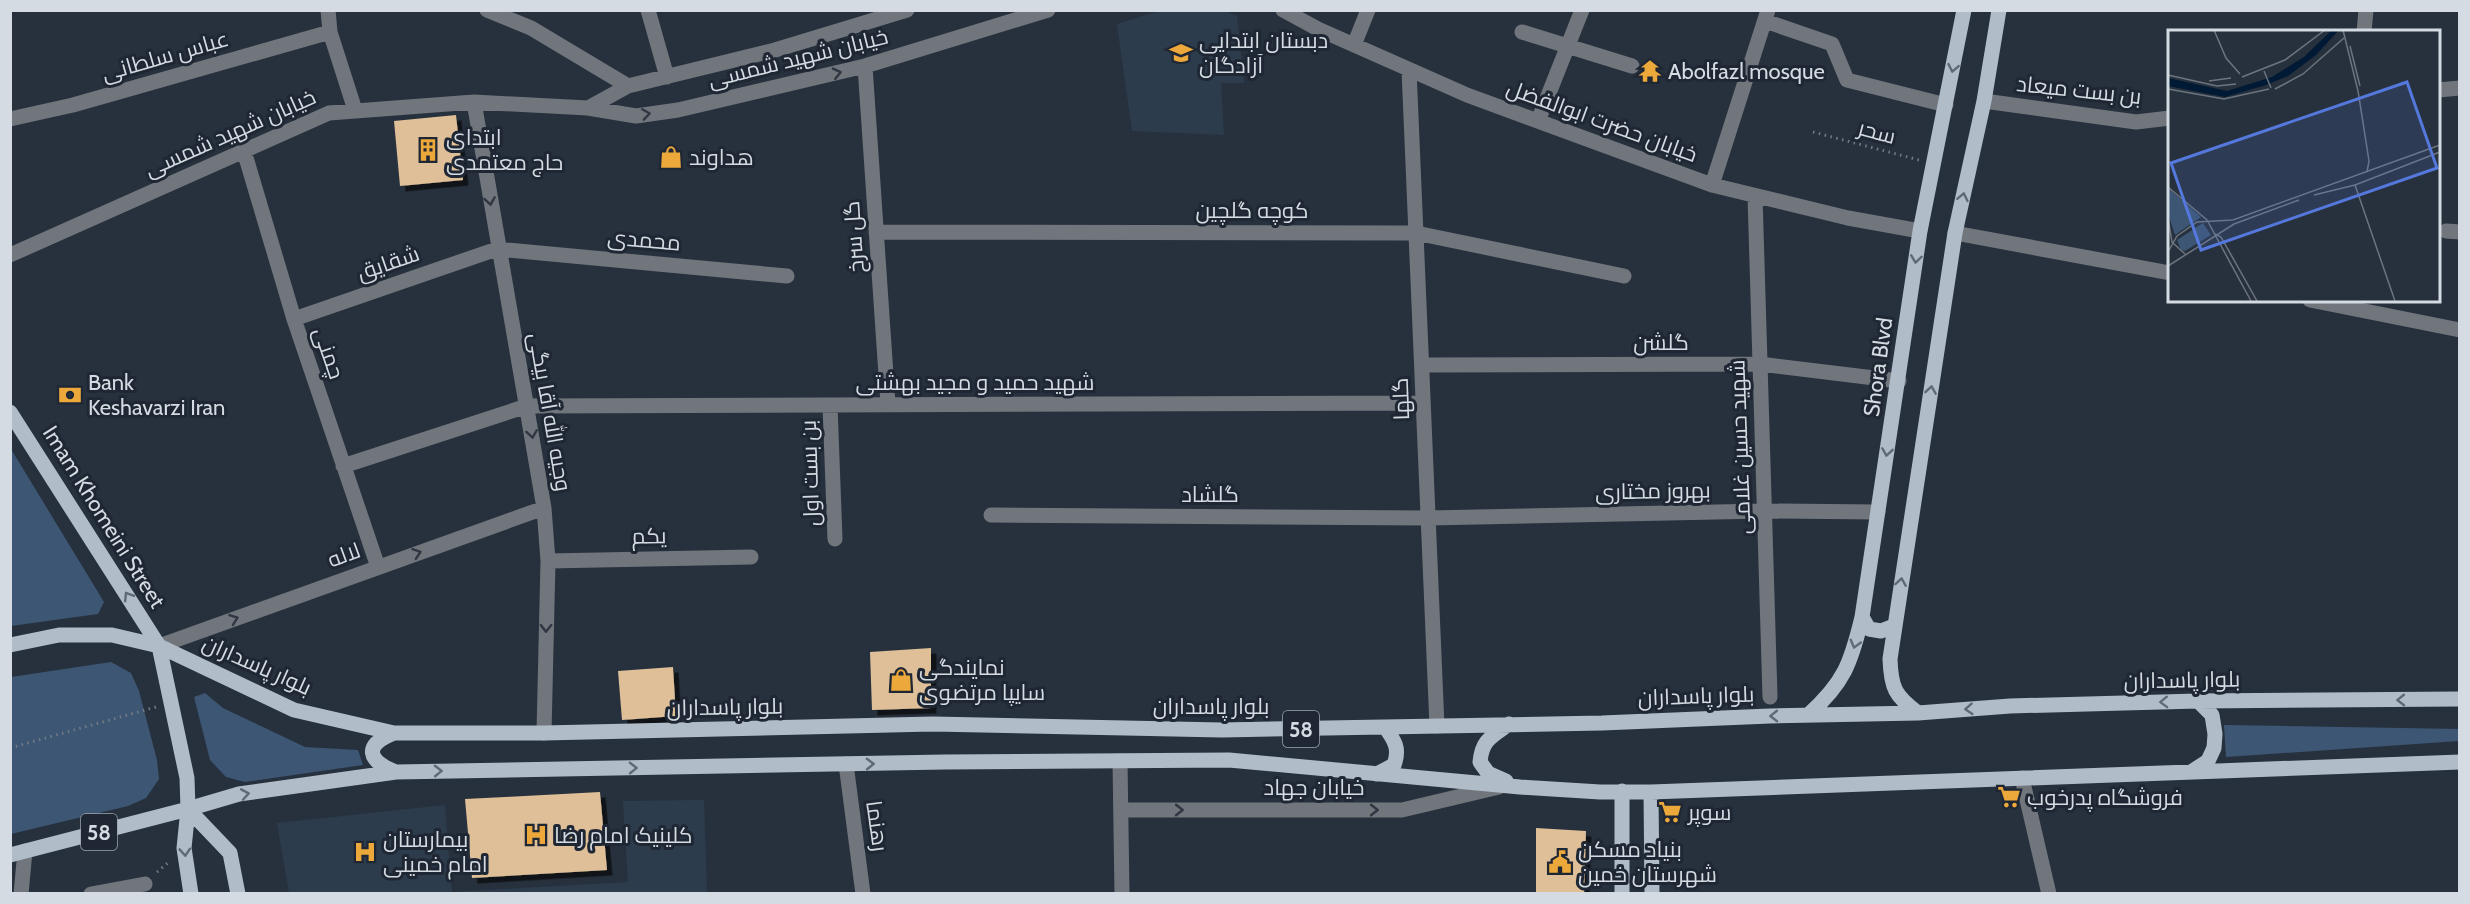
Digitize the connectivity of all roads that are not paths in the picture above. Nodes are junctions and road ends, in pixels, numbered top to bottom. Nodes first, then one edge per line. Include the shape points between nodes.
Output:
1 (328, 10) edge
2 (487, 10) edge
3 (648, 10) edge
4 (907, 10) edge
5 (1048, 10) edge
6 (1283, 10) edge
7 (1368, 10) edge
8 (1582, 10) edge
9 (1964, 10) edge
10 (1999, 10) edge
11 (2366, 10) edge
12 (1766, 16) edge
13 (2364, 30) edge
14 (330, 32) junction
15 (1522, 32) dead end
16 (1354, 45) junction
17 (1568, 46) junction
18 (865, 66) junction
19 (1632, 66) dead end
20 (1409, 70) junction
21 (667, 77) junction
22 (628, 86) junction
23 (2460, 88) edge
24 (2440, 90) edge
25 (1984, 101) junction
26 (474, 102) junction
27 (1946, 105) junction
28 (588, 108) junction
29 (355, 110) junction
30 (2168, 118) edge
31 (10, 119) edge
32 (1538, 121) junction
33 (244, 151) junction
34 (1712, 185) junction
35 (1755, 196) junction
36 (1920, 231) junction
37 (876, 232) junction
38 (1955, 232) junction
39 (1416, 234) junction
40 (497, 249) junction
41 (10, 255) edge
42 (2168, 273) edge
43 (787, 276) dead end
44 (1624, 276) dead end
45 (2330, 302) edge
46 (2351, 304) edge
47 (294, 319) junction
48 (2460, 330) edge
49 (1760, 364) junction
50 (1422, 365) junction
51 (1899, 381) junction
52 (1423, 403) junction
53 (888, 404) junction
54 (830, 405) junction
55 (527, 406) junction
56 (10, 411) edge
57 (344, 466) junction
58 (544, 508) junction
59 (1764, 511) junction
60 (1878, 512) junction
61 (991, 515) dead end
62 (1428, 518) junction
63 (835, 539) dead end
64 (751, 557) dead end
65 (548, 561) junction
66 (378, 567) junction
67 (1862, 617) junction
68 (1894, 626) junction
69 (10, 645) edge
70 (159, 646) junction
71 (1770, 698) dead end
72 (2460, 699) edge
73 (2198, 701) junction
74 (1918, 713) junction
75 (1808, 715) junction
76 (1509, 724) junction
77 (1437, 726) junction
78 (1385, 727) junction
79 (394, 733) junction
80 (544, 733) junction
81 (1120, 761) junction
82 (2460, 762) edge
83 (846, 764) junction
84 (396, 772) junction
85 (1377, 774) junction
86 (2188, 774) junction
87 (2022, 778) junction
88 (1512, 786) junction
89 (1622, 791) junction
90 (1651, 792) junction
91 (188, 809) junction
92 (1121, 810) junction
93 (18, 853) edge
94 (145, 884) dead end
95 (21, 894) edge
96 (91, 894) edge
97 (191, 894) edge
98 (238, 894) edge
99 (863, 894) edge
100 (1122, 894) edge
101 (1622, 894) edge
102 (1652, 894) edge
103 (2049, 894) edge

1 - 14 street
2 - 22 street via 531,27
3 - 21 street
4 - 21 street, خیابان شهید شمسی via 775,51
5 - 18 street, خیابان شهید شمسی
6 - 16 street, خیابان حضرت ابوالفضل
7 - 16 street
8 - 17 street
9 -> 27 main road, Shora Blvd
10 - 25 main road
11 - 13 street
12 - 27 street via 1832,44 1847,80
12 - 34 street
14 - 29 street
14 - 31 street, عباس سلطانی via 73,105
15 - 17 street
16 - 20 street, خیابان حضرت ابوالفضل
17 - 19 street
17 - 32 street
28 -> 18 street, خیابان شهید شمسی via 636,116 678,110
18 - 37 street, گل سرخ
20 - 32 street, خیابان حضرت ابوالفضل
20 - 39 street, گلها
21 - 22 street, خیابان شهید شمسی
22 - 28 street, خیابان شهید شمسی
23 - 24 street
25 - 30 street, بن بست میعاد via 2136,122
38 -> 25 main road
26 - 28 street, خیابان شهید شمسی
26 - 29 street, خیابان شهید شمسی
26 -> 40 street, وجیه الله آقا بیگی
27 - 36 main road, Shora Blvd
29 - 33 street, خیابان شهید شمسی via 329,113
32 - 34 street, خیابان حضرت ابوالفضل
33 - 41 street, خیابان شهید شمسی
33 - 47 street, چمنی
34 - 35 street, خیابان حضرت ابوالفضل
35 - 36 street, خیابان حضرت ابوالفضل
35 - 49 street, شهید حسین غلامی
36 -> 51 main road, Shora Blvd
37 - 39 street, کوچه گلچین
37 - 53 street, گل سرخ
38 - 42 street
68 -> 38 main road
39 - 44 street, کوچه گلچین
39 - 50 street, گلها
40 - 43 street, محمدی
40 - 47 street, شقایق
40 - 55 street, وجیه الله آقا بیگی
45 - 46 street
46 - 48 street
47 - 57 street, چمنی
49 - 50 street, گلشن
49 - 51 street, گلشن
49 - 59 street, شهید حسین غلامی
50 - 52 street, گلها
51 -> 60 main road, Shora Blvd
52 - 53 street, شهید حمید و مجید بهشتی
52 - 62 street, گلها
53 - 54 street, شهید حمید و مجید بهشتی
54 - 55 street, شهید حمید و مجید بهشتی
54 - 63 street, بن بست اول
55 - 57 street, شهید حمید و مجید بهشتی
55 -> 58 street, وجیه الله آقا بیگی
70 -> 56 main road, Imam Khomeini Street
57 - 66 street, چمنی
58 - 65 street, وجیه الله آقا بیگی
66 -> 58 street, لاله
59 - 60 street, بهروز مختاری
59 - 62 street, بهروز مختاری
59 - 71 street, شهید حسین غلامی
60 - 67 main road, Shora Blvd
61 - 62 street, گلشاد
62 - 77 street, گلها
64 - 65 street, یکم
65 -> 80 street, وجیه الله آقا بیگی
70 -> 66 street, لاله
67 - 68 main road via 1869,629 1881,631
67 -> 75 main road, Shora Blvd via 1846,671 1828,697
68 - 74 main road via 1891,681 1900,699
69 - 70 main road, 58 via 59,635 112,635
70 - 79 main road, بلوار پاسداران / 58 via 294,710
70 - 91 main road via 187,778
72 -> 73 main road, بلوار پاسداران / 58
73 -> 74 main road, بلوار پاسداران / 58 via 2010,706
73 - 86 main road via 2212,715 2214,748 2208,761
74 - 75 main road, بلوار پاسداران / 58
75 -> 76 main road, بلوار پاسداران / 58
76 - 77 main road, بلوار پاسداران / 58
76 - 88 main road via 1481,748 1480,762 1488,773
77 - 78 main road, بلوار پاسداران / 58
78 - 80 main road, بلوار پاسداران / 58 via 1221,730 933,724
78 - 85 main road via 1398,753 1394,765
79 - 80 main road, بلوار پاسداران / 58
79 - 84 main road via 378,741 373,754 381,766
83 -> 81 main road, 58
81 - 85 main road, 58 via 1228,760
81 - 92 street
82 - 86 main road, 58
84 -> 83 main road, 58
83 - 99 street, رهنما
91 -> 84 main road, 58 via 238,794
85 - 88 main road, 58
86 - 87 main road, 58
87 - 90 main road, 58
87 - 103 street
88 - 89 main road, 58
92 -> 88 street, خیابان جهاد via 1402,810
89 - 90 main road, 58
89 - 101 main road
90 - 102 main road
91 - 93 main road, 58
91 -> 97 main road via 184,848
91 - 98 main road via 230,853
92 - 100 street
93 - 95 street
94 - 96 street

